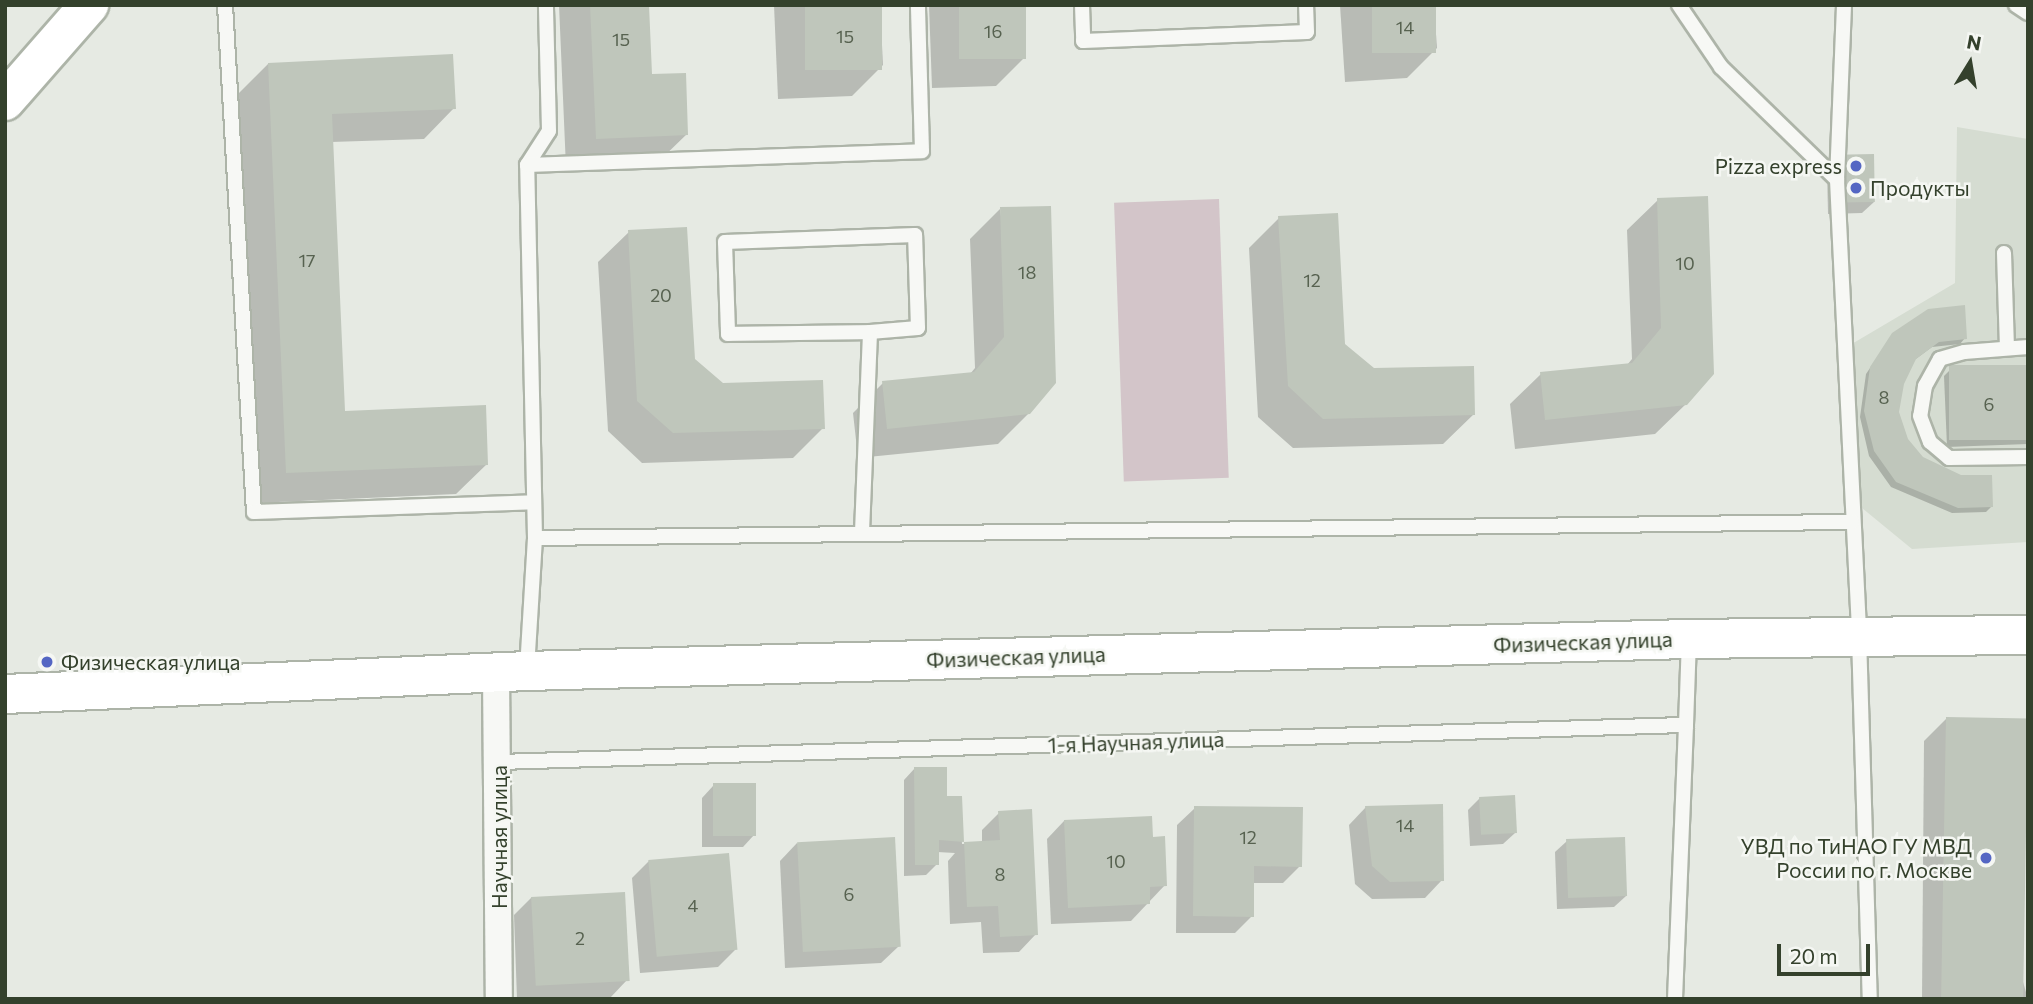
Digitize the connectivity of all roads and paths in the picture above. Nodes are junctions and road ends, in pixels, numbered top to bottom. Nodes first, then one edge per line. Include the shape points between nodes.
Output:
1 (89, 5) edge
2 (225, 5) edge
3 (546, 5) edge
4 (918, 5) edge
5 (1082, 5) edge
6 (1306, 5) edge
7 (1679, 5) edge
8 (1844, 5) edge
9 (2016, 5) edge
10 (2028, 13) edge
11 (43, 54) junction
12 (5, 83) edge
13 (5, 101) edge
14 (527, 165) junction
15 (1837, 180) junction
16 (2004, 253) dead end
17 (870, 332) junction
18 (2007, 347) junction
19 (2028, 347) edge
20 (2028, 457) edge
21 (534, 502) junction
22 (1852, 522) junction
23 (862, 532) junction
24 (535, 538) junction
25 (2028, 635) edge
26 (1859, 636) junction
27 (1689, 639) junction
28 (512, 673) junction
29 (5, 694) edge
30 (1686, 725) junction
31 (499, 762) junction
32 (499, 999) edge
33 (1675, 999) edge
34 (1870, 999) edge

1 - 11 street
2 - 21 lane via 254,512
3 - 14 lane via 549,131
4 - 14 lane via 922,151
5 - 6 lane via 1083,41 1307,32
7 - 15 lane via 1721,67
8 - 15 lane
9 - 10 lane
11 - 12 street
11 - 13 street
14 - 21 lane
15 - 22 lane
16 - 18 lane
17 - 17 lane via 918,328 915,235 725,242 728,334
17 - 23 lane
18 - 19 lane
18 - 20 lane via 1940,359 1925,386 1920,416 1930,442 1949,458
21 - 24 lane
22 - 23 lane via 1511,529
22 - 26 lane
23 - 24 lane
24 - 28 lane
25 - 26 street, Физическая улица
26 - 27 street, Физическая улица
26 - 34 lane
27 - 28 street, Физическая улица
27 - 30 lane
28 - 29 street, Физическая улица
28 - 31 street, Научная улица
30 - 31 lane, 1-я Научная улица
30 - 33 lane
31 - 32 street, Научная улица

